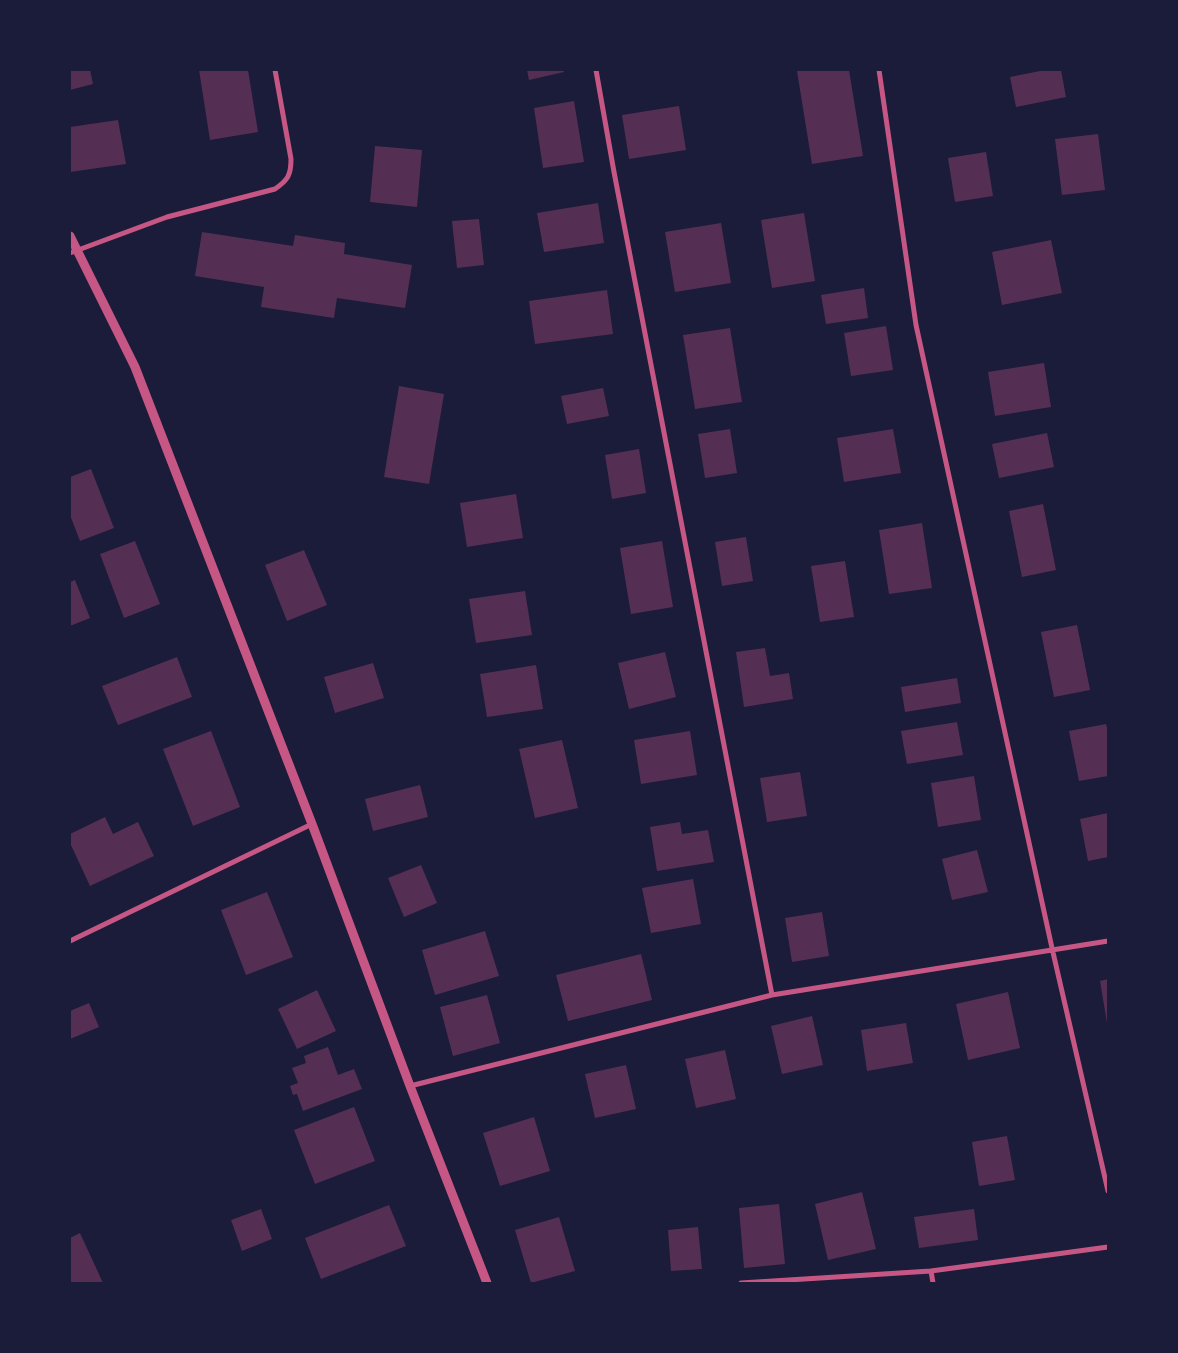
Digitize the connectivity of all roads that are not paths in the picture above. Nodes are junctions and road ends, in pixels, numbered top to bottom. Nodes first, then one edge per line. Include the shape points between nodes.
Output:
1 (274, 70) edge
2 (596, 70) edge
3 (879, 70) edge
4 (70, 236) edge
5 (73, 251) edge
6 (312, 824) junction
7 (1108, 940) edge
8 (70, 941) edge
9 (1052, 948) junction
10 (772, 995) junction
11 (410, 1086) junction
12 (1108, 1191) edge
13 (1108, 1248) edge
14 (931, 1272) junction
15 (488, 1283) edge
16 (742, 1283) edge
17 (933, 1283) edge

1 - 5 street via 292,159 291,171 285,182 275,189 167,217
2 - 10 street
3 - 9 street via 916,325
4 - 5 street
5 - 6 street via 135,367
6 - 8 street
6 - 11 street
7 - 9 street
9 - 10 street
9 - 12 street
10 - 11 street
11 - 15 street
13 - 14 street
14 - 16 street
14 - 17 street

